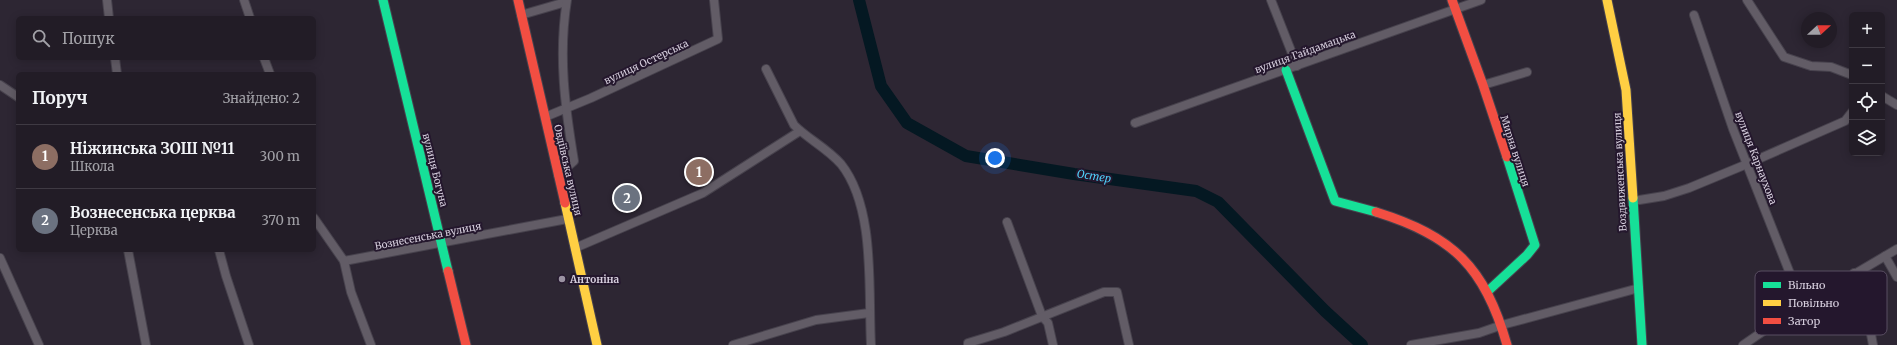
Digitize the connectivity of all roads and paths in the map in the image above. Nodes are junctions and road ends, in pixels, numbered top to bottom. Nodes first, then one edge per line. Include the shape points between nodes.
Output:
1 (107, 0) edge
2 (244, 0) edge
3 (382, 0) edge
4 (518, 0) edge
5 (714, 0) edge
6 (1271, 0) edge
7 (1481, 0) edge
8 (1607, 0) edge
9 (1747, 0) edge
10 (566, 1) edge
11 (1453, 4) edge
12 (521, 15) junction
13 (1694, 15) dead end
14 (110, 16) edge
15 (249, 16) edge
16 (115, 60) edge
17 (265, 60) edge
18 (1297, 66) junction
19 (766, 69) dead end
20 (1286, 70) junction
21 (117, 72) edge
22 (269, 72) edge
23 (1528, 72) dead end
24 (1849, 74) edge
25 (0, 85) edge
26 (1483, 85) junction
27 (16, 95) edge
28 (1885, 98) edge
29 (1897, 105) edge
30 (566, 108) junction
31 (1849, 116) edge
32 (545, 117) junction
33 (1135, 123) dead end
34 (800, 131) junction
35 (1747, 164) junction
36 (558, 175) junction
37 (1633, 201) junction
38 (567, 219) junction
39 (316, 221) edge
40 (1007, 222) dead end
41 (441, 244) junction
42 (575, 248) junction
43 (1897, 249) edge
44 (128, 252) edge
45 (220, 252) edge
46 (1884, 256) junction
47 (0, 258) edge
48 (344, 261) junction
49 (1789, 271) edge
50 (1858, 271) edge
51 (1897, 277) edge
52 (1639, 288) junction
53 (1487, 292) junction
54 (869, 313) junction
55 (1042, 316) junction
56 (1502, 325) junction
57 (1758, 335) edge
58 (1871, 335) edge
59 (39, 345) edge
60 (146, 345) edge
61 (249, 345) edge
62 (371, 345) edge
63 (466, 345) edge
64 (597, 345) edge
65 (733, 345) edge
66 (871, 345) edge
67 (968, 345) edge
68 (1053, 345) edge
69 (1129, 345) edge
70 (1412, 345) edge
71 (1507, 345) edge
72 (1642, 345) edge
73 (1743, 345) edge
74 (1873, 345) edge

1 - 14 street
2 - 15 street
3 - 41 street, вулиця Богуна
4 - 12 street, Овдіївська вулиця
5 - 30 street, вулиця Остерська via 718,39
6 - 18 street
7 - 11 street, вулиця Гайдамацька
8 - 37 street, Воздвиженська вулиця via 1626,90
9 - 24 street via 1784,57 1811,66 1831,67
10 - 12 street
10 - 30 street via 562,58
11 - 18 street, вулиця Гайдамацька
11 - 26 street, Мирна вулиця
12 - 32 street, Овдіївська вулиця
13 - 35 street, вулиця Карнаухова
16 - 21 street
17 - 22 street
18 - 20 street, вулиця Гайдамацька
19 - 34 street via 794,125
20 - 33 street, вулиця Гайдамацька
20 - 53 street via 1335,201 1376,212 1425,232 1464,258
23 - 26 street
25 - 27 street
26 - 53 street, Мирна вулиця via 1535,246
28 - 29 street
30 - 32 street, вулиця Остерська
30 - 36 street via 574,161
31 - 35 street via 1845,121
32 - 36 street, Овдіївська вулиця
34 - 42 street via 702,193
34 - 54 street via 826,149 840,163 857,191 866,240 870,288
35 - 37 street via 1664,196
35 - 49 street, вулиця Карнаухова
36 - 38 street, Овдіївська вулиця
37 - 52 street, Воздвиженська вулиця
38 - 41 street, Вознесенська вулиця
38 - 42 street, Овдіївська вулиця
39 - 48 street
40 - 55 street
41 - 48 street, Вознесенська вулиця
41 - 63 street, вулиця Богуна
42 - 64 street, Овдіївська вулиця
43 - 46 street
44 - 60 street
45 - 61 street
46 - 50 street
46 - 51 street
47 - 59 street
48 - 62 street via 351,292
52 - 56 street
52 - 72 street, Воздвиженська вулиця
53 - 56 street
54 - 65 street via 816,320
54 - 66 street
55 - 67 street
55 - 68 street via 1048,323
55 - 69 street via 1104,292 1117,292
56 - 70 street via 1479,333
56 - 71 street
57 - 73 street
58 - 74 street

